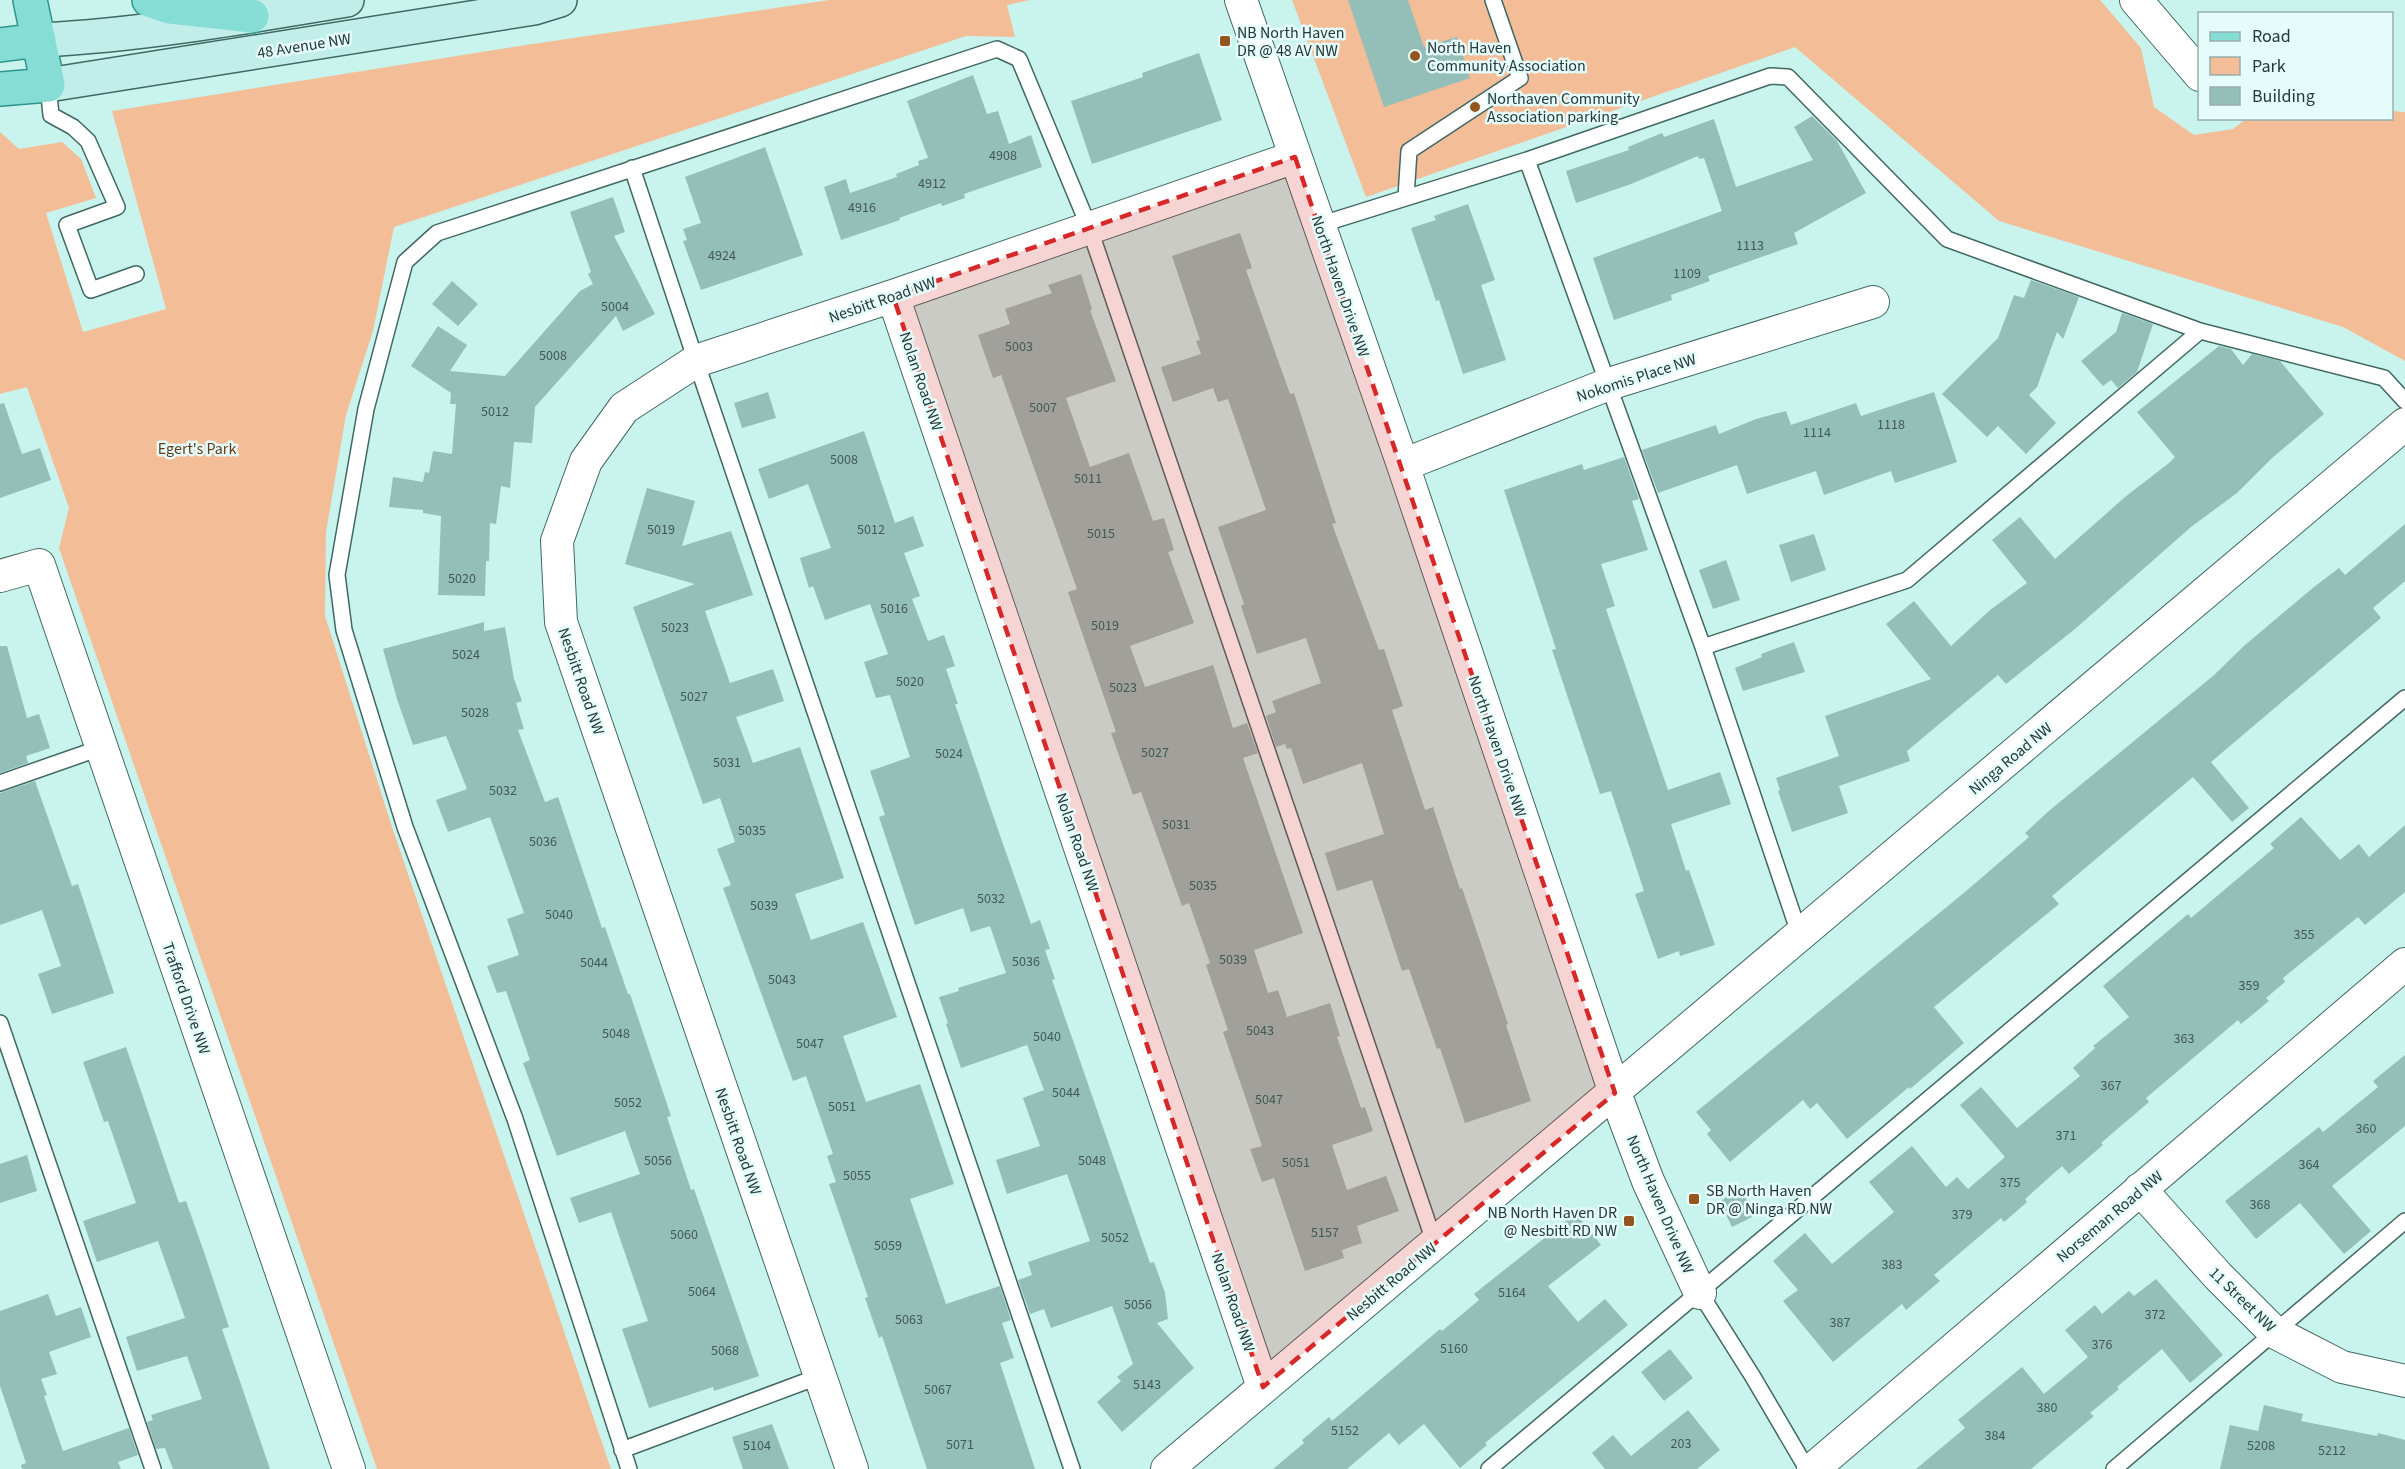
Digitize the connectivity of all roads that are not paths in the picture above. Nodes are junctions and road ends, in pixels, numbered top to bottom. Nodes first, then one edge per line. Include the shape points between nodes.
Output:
1 (30, 0) edge
2 (149, 0) edge
3 (347, 0) edge
4 (560, 0) edge
5 (1241, 0) edge
6 (1493, 0) edge
7 (2136, 0) edge
8 (252, 16) junction
9 (39, 40) junction
10 (0, 45) edge
11 (2198, 74) edge
12 (48, 85) junction
13 (0, 89) edge
14 (1295, 157) junction
15 (1527, 160) junction
16 (632, 168) junction
17 (1406, 198) junction
18 (1319, 225) junction
19 (1089, 227) junction
20 (136, 274) dead end
21 (893, 296) junction
22 (1873, 302) dead end
23 (2200, 331) junction
24 (696, 361) junction
25 (1609, 384) junction
26 (2405, 401) edge
27 (2405, 423) edge
28 (1403, 465) junction
29 (0, 576) edge
30 (1703, 647) junction
31 (2405, 698) edge
32 (100, 748) junction
33 (0, 783) edge
34 (1800, 936) junction
35 (2405, 964) edge
36 (0, 1023) edge
37 (1615, 1093) junction
38 (2140, 1189) junction
39 (2405, 1221) edge
40 (1435, 1244) junction
41 (1700, 1293) junction
42 (2274, 1332) junction
43 (820, 1376) junction
44 (2405, 1381) edge
45 (1263, 1387) junction
46 (622, 1450) junction
47 (153, 1469) edge
48 (349, 1469) edge
49 (629, 1469) edge
50 (852, 1469) edge
51 (1072, 1469) edge
52 (1167, 1469) edge
53 (1490, 1469) edge
54 (1807, 1469) edge
55 (1812, 1469) edge
56 (2114, 1469) edge

1 - 9 main road
2 - 8 main road via 170,7
3 - 8 street
4 - 12 street, 48 Avenue NW via 534,8
5 - 14 street, North Haven Drive NW
6 - 17 lane via 1520,78 1409,151
7 - 11 street
8 - 9 street via 99,37
9 - 10 main road
9 - 12 main road
12 - 13 main road
12 - 20 lane via 51,115 88,141 117,207 67,225 92,290
14 - 18 street, North Haven Drive NW
14 - 19 street, Nesbitt Road NW
15 - 17 lane
15 - 23 lane via 1770,76 1788,77 1947,239
15 - 25 lane
16 - 19 lane via 997,49 1018,59
16 - 24 lane
16 - 46 lane via 437,233 405,262 366,409 337,575 344,630 405,827 515,1119
17 - 18 lane
18 - 28 street, North Haven Drive NW
19 - 21 street, Nesbitt Road NW
19 - 40 lane
21 - 24 street, Nesbitt Road NW
21 - 45 street, Nolan Road NW
22 - 25 street, Nokomis Place NW
23 - 26 lane via 2384,378
23 - 30 lane via 1907,580
24 - 43 street, Nesbitt Road NW via 624,408 586,461 557,541 561,622
24 - 51 lane
25 - 28 street, Nokomis Place NW
25 - 30 lane
27 - 34 street, Ninga Road NW
28 - 37 street, North Haven Drive NW
29 - 32 street, Trafford Drive NW via 39,566
30 - 34 lane
31 - 41 lane
32 - 33 lane
32 - 48 street, Trafford Drive NW
34 - 37 street, Ninga Road NW
35 - 38 street, Norseman Road NW
36 - 47 lane
37 - 40 street, Nesbitt Road NW
37 - 41 street, North Haven Drive NW via 1648,1181
38 - 42 street, 11 Street NW
38 - 55 street, Norseman Road NW
39 - 42 lane
40 - 45 street, Nesbitt Road NW
41 - 53 lane
41 - 54 lane, North Haven Drive NW
42 - 44 street, 11 Street NW via 2342,1367
42 - 56 lane
43 - 46 lane
43 - 50 street, Nesbitt Road NW
45 - 52 street, Nesbitt Road NW
46 - 49 lane

